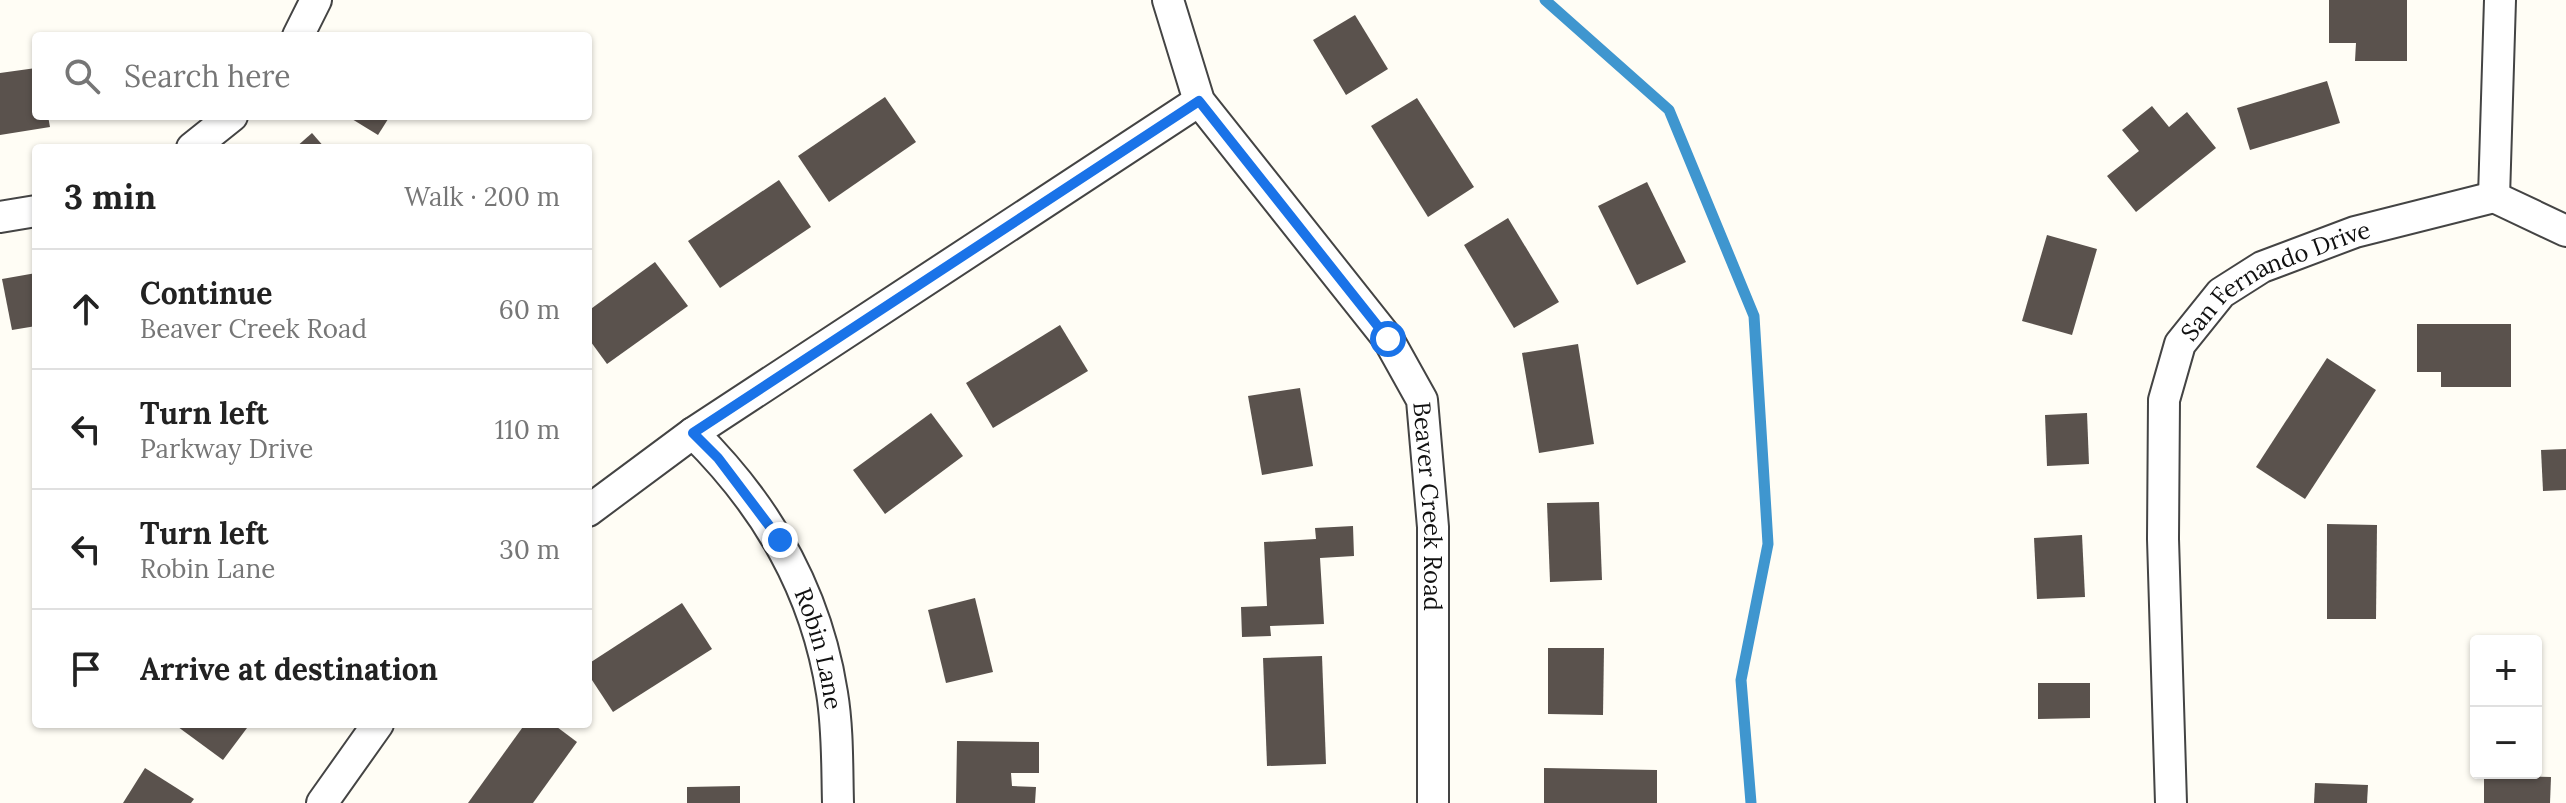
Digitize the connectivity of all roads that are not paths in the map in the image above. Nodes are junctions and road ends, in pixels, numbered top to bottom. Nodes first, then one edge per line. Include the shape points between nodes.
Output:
1 (316, 0) edge
2 (1168, 0) edge
3 (2500, 0) edge
4 (300, 32) edge
5 (1199, 101) junction
6 (227, 120) edge
7 (197, 144) edge
8 (2494, 197) junction
9 (32, 212) edge
10 (0, 217) edge
11 (2566, 231) edge
12 (693, 433) junction
13 (592, 508) edge
14 (375, 728) edge
15 (322, 803) edge
16 (838, 803) edge
17 (1433, 803) edge
18 (2171, 803) edge

1 - 4 street
2 - 5 street, Beaver Creek Road
3 - 8 street
5 - 12 street
5 - 17 street, Beaver Creek Road via 1388,339 1422,400 1433,527
6 - 7 street
8 - 11 street
8 - 18 street, San Fernando Drive via 2355,232 2262,267 2221,293 2180,344 2164,400
9 - 10 street
12 - 13 street
12 - 16 street, Robin Lane via 780,540 804,589 822,641 832,695
14 - 15 street

